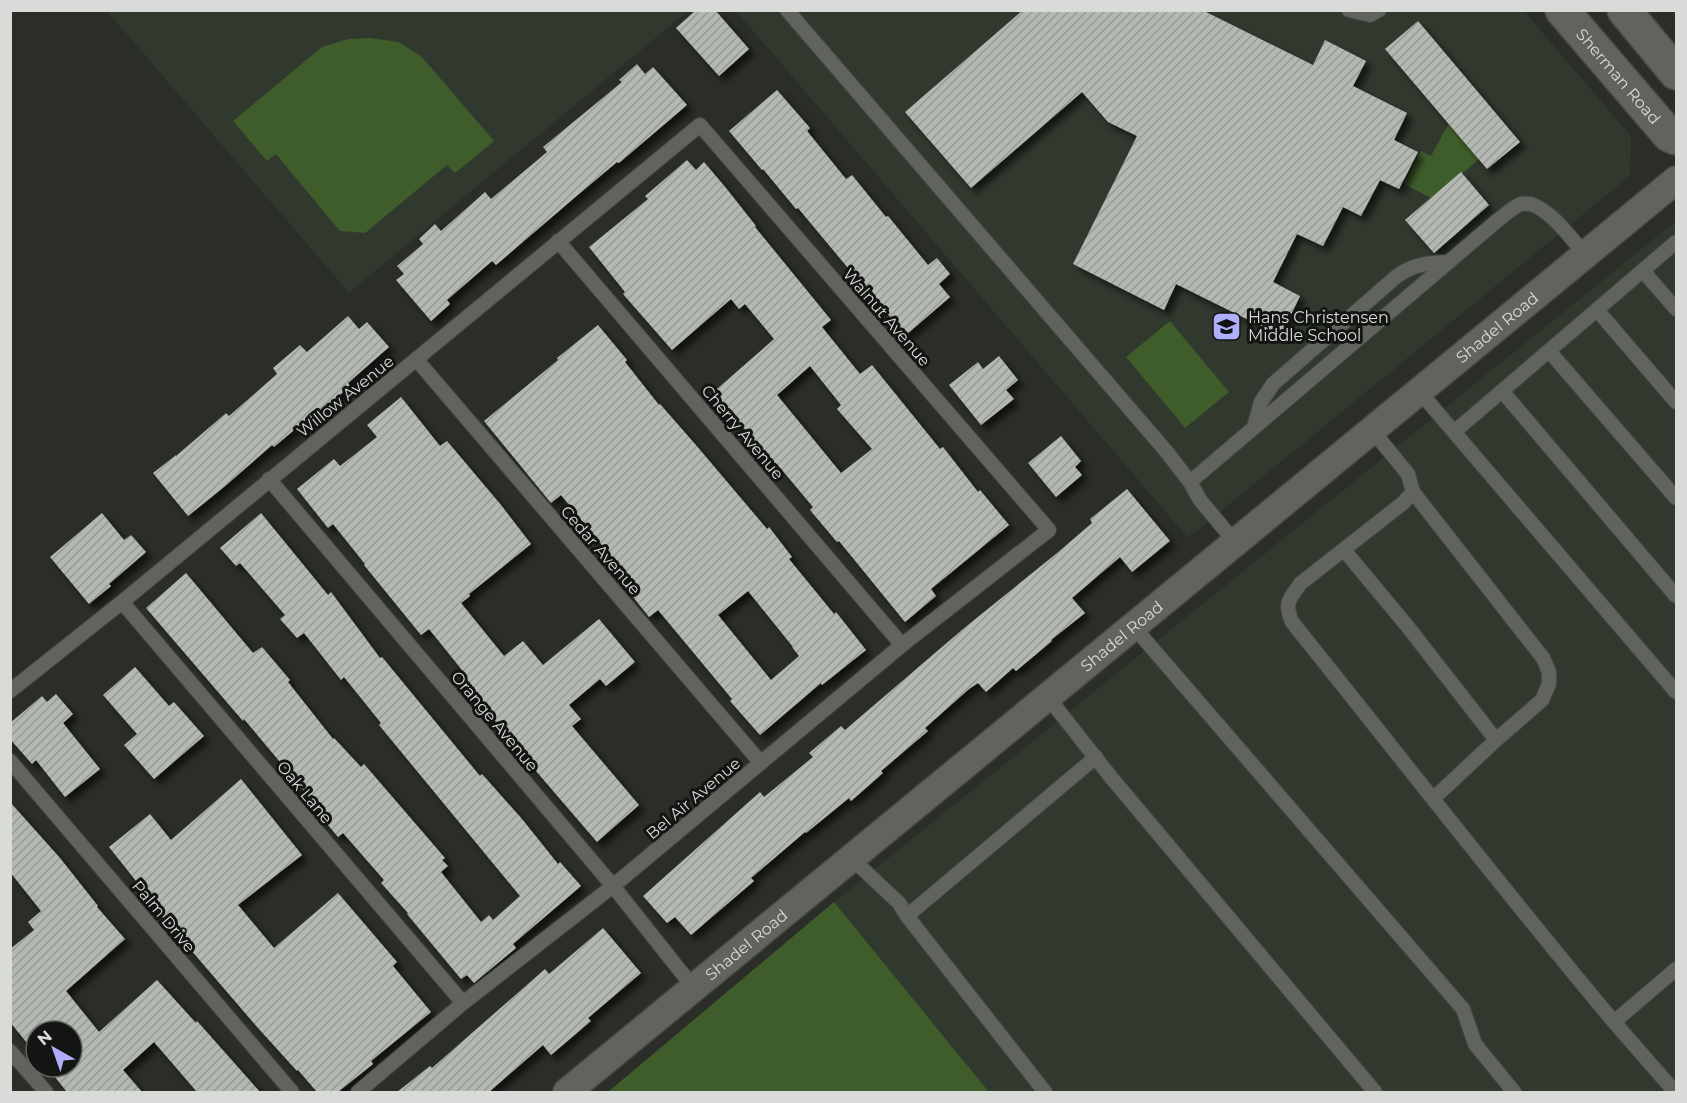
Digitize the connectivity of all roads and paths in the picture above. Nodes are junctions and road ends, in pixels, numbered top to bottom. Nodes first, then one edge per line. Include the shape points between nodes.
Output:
1 (787, 10) edge
2 (1349, 10) edge
3 (1379, 10) edge
4 (1562, 10) edge
5 (1624, 10) edge
6 (1677, 73) edge
7 (700, 125) joint
8 (1677, 138) edge
9 (1677, 180) edge
10 (558, 241) junction
11 (1677, 243) edge
12 (1585, 255) junction
13 (1448, 262) junction
14 (1643, 271) junction
15 (1677, 309) edge
16 (1597, 310) junction
17 (1549, 351) junction
18 (416, 359) junction
19 (1419, 391) junction
20 (1502, 391) junction
21 (1677, 402) edge
22 (1254, 427) junction
23 (1372, 430) junction
24 (1454, 432) junction
25 (269, 479) junction
26 (1190, 482) junction
27 (1413, 492) junction
28 (1677, 498) edge
29 (1049, 530) joint
30 (1234, 542) junction
31 (1344, 550) junction
32 (1677, 596) edge
33 (122, 602) junction
34 (1133, 626) junction
35 (902, 645) junction
36 (10, 691) edge
37 (1677, 692) edge
38 (1047, 696) junction
39 (1496, 740) junction
40 (1096, 758) junction
41 (10, 761) edge
42 (761, 763) junction
43 (1434, 798) junction
44 (851, 858) junction
45 (613, 886) junction
46 (907, 916) junction
47 (1677, 969) edge
48 (693, 987) junction
49 (463, 1003) junction
50 (1614, 1022) junction
51 (10, 1051) edge
52 (46, 1092) edge
53 (292, 1092) edge
54 (358, 1092) edge
55 (567, 1092) edge
56 (1045, 1092) edge
57 (1375, 1092) edge
58 (1514, 1092) edge
59 (1675, 1092) edge

1 - 26 lane
2 - 3 lane via 1370,15
4 - 8 street, Sherman Road via 1669,135
5 - 6 street
7 - 10 lane, Willow Avenue
7 - 29 lane, Walnut Avenue
9 - 12 street, Shadel Road
10 - 18 lane, Willow Avenue
10 - 35 lane, Cherry Avenue
11 - 14 lane
12 - 13 lane via 1547,212 1532,203 1520,204
12 - 19 street, Shadel Road
13 - 22 lane
13 - 22 lane via 1426,263 1397,276 1274,384 1261,402
14 - 15 lane
14 - 16 lane
16 - 17 lane
16 - 21 lane
17 - 20 lane
17 - 28 lane
18 - 25 lane, Willow Avenue
18 - 42 lane, Cedar Avenue
19 - 23 street, Shadel Road
19 - 24 lane
20 - 24 lane
20 - 32 lane
22 - 26 lane
23 - 27 lane via 1408,474
23 - 30 street, Shadel Road
24 - 37 lane
25 - 33 lane, Willow Avenue
25 - 45 lane, Orange Avenue
26 - 30 lane
27 - 31 lane
27 - 39 lane via 1543,658 1549,672 1542,700
29 - 35 lane, Bel Air Avenue
30 - 34 street, Shadel Road
31 - 39 lane
31 - 43 lane via 1301,583 1288,600 1287,611
33 - 36 lane, Willow Avenue
33 - 49 lane, Oak Lane
34 - 38 street, Shadel Road
34 - 58 lane via 1463,1009 1475,1044
35 - 42 lane, Bel Air Avenue
38 - 40 lane
38 - 44 street, Shadel Road
39 - 43 lane
40 - 46 lane
40 - 57 lane
41 - 53 lane, Palm Drive
42 - 45 lane, Bel Air Avenue
43 - 50 lane
44 - 46 lane via 899,903
44 - 48 street, Shadel Road
45 - 48 lane, Orange Avenue
45 - 49 lane, Bel Air Avenue
46 - 56 lane
47 - 50 lane
48 - 55 street, Shadel Road
49 - 54 lane, Bel Air Avenue
50 - 59 lane
51 - 52 lane

